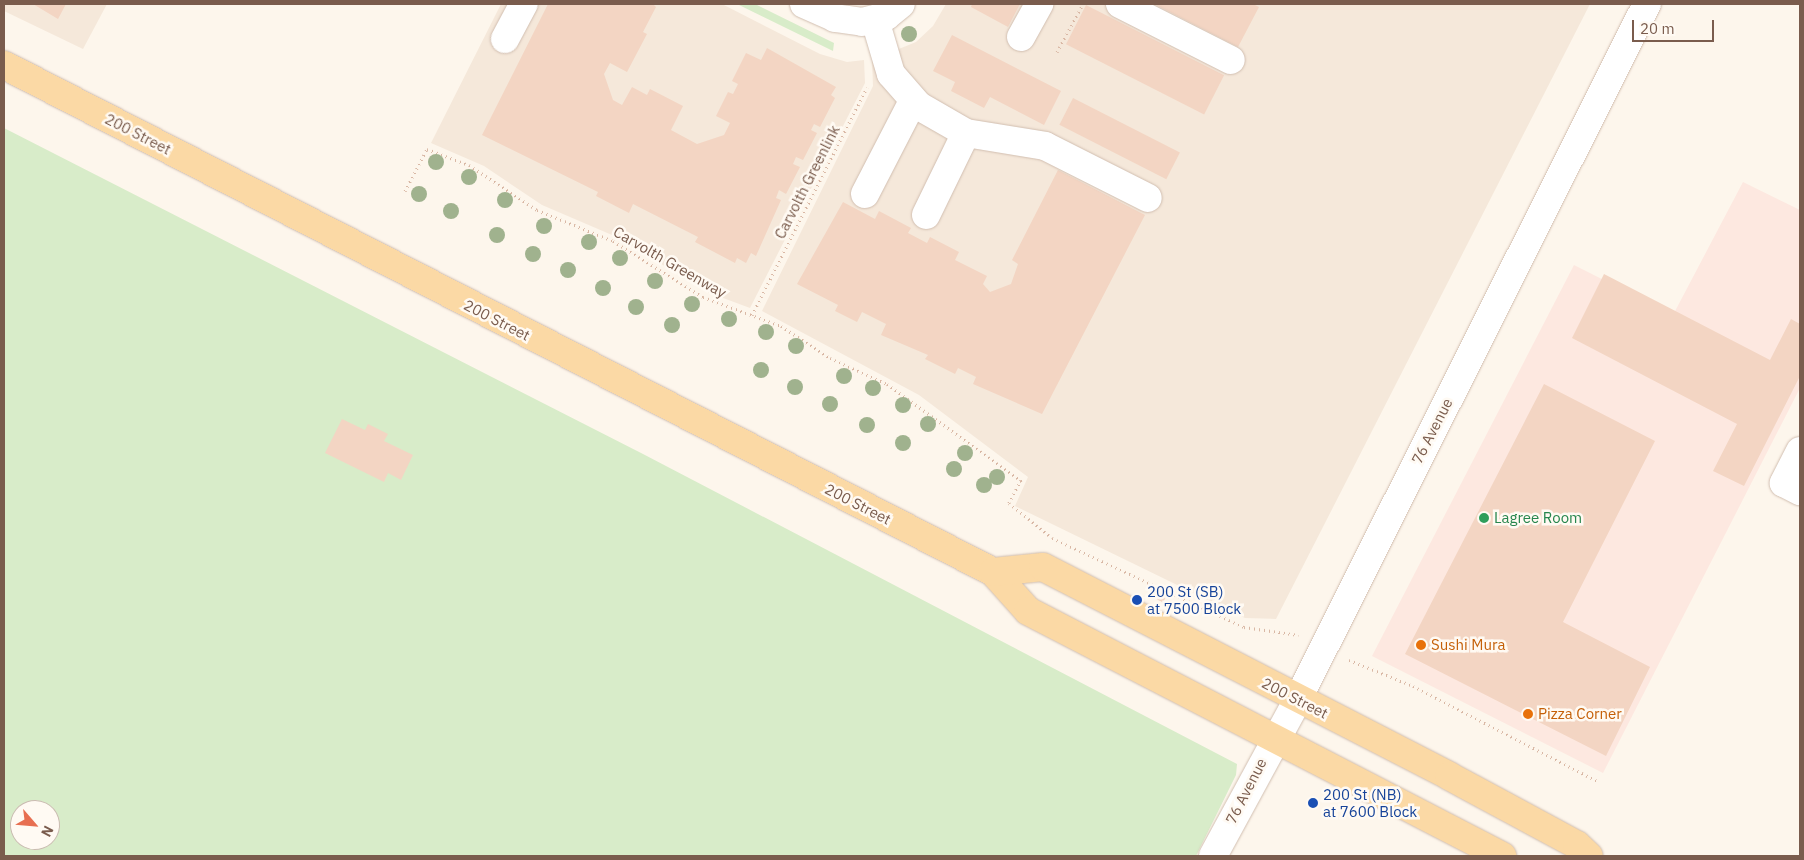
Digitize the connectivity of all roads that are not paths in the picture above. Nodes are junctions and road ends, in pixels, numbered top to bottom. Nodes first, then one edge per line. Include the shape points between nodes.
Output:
1 (524, 4) edge
2 (804, 4) edge
3 (901, 4) edge
4 (1039, 4) edge
5 (1120, 4) edge
6 (1647, 4) edge
7 (875, 20) junction
8 (1022, 37) dead end
9 (505, 39) dead end
10 (1231, 60) dead end
11 (4, 65) edge
12 (913, 101) junction
13 (966, 133) junction
14 (865, 194) dead end
15 (1148, 198) dead end
16 (926, 215) dead end
17 (1800, 451) edge
18 (1800, 491) edge
19 (993, 572) junction
20 (1297, 701) junction
21 (1274, 737) junction
22 (1213, 856) edge
23 (1502, 856) edge
24 (1589, 856) edge

1 - 9 street
2 - 7 street via 848,21
3 - 7 street
4 - 8 street
5 - 10 street
6 - 20 street, 76 Avenue
7 - 12 street via 891,74
11 - 19 main road, 200 Street
12 - 13 street
12 - 14 street
13 - 15 street via 1045,146
13 - 16 street
17 - 18 street via 1784,483
19 - 20 main road, 200 Street via 1043,567
19 - 21 main road, 200 Street via 1028,611
20 - 21 street, 76 Avenue
20 - 24 main road, 200 Street via 1449,776 1577,845
21 - 22 street, 76 Avenue
21 - 23 main road, 200 Street

